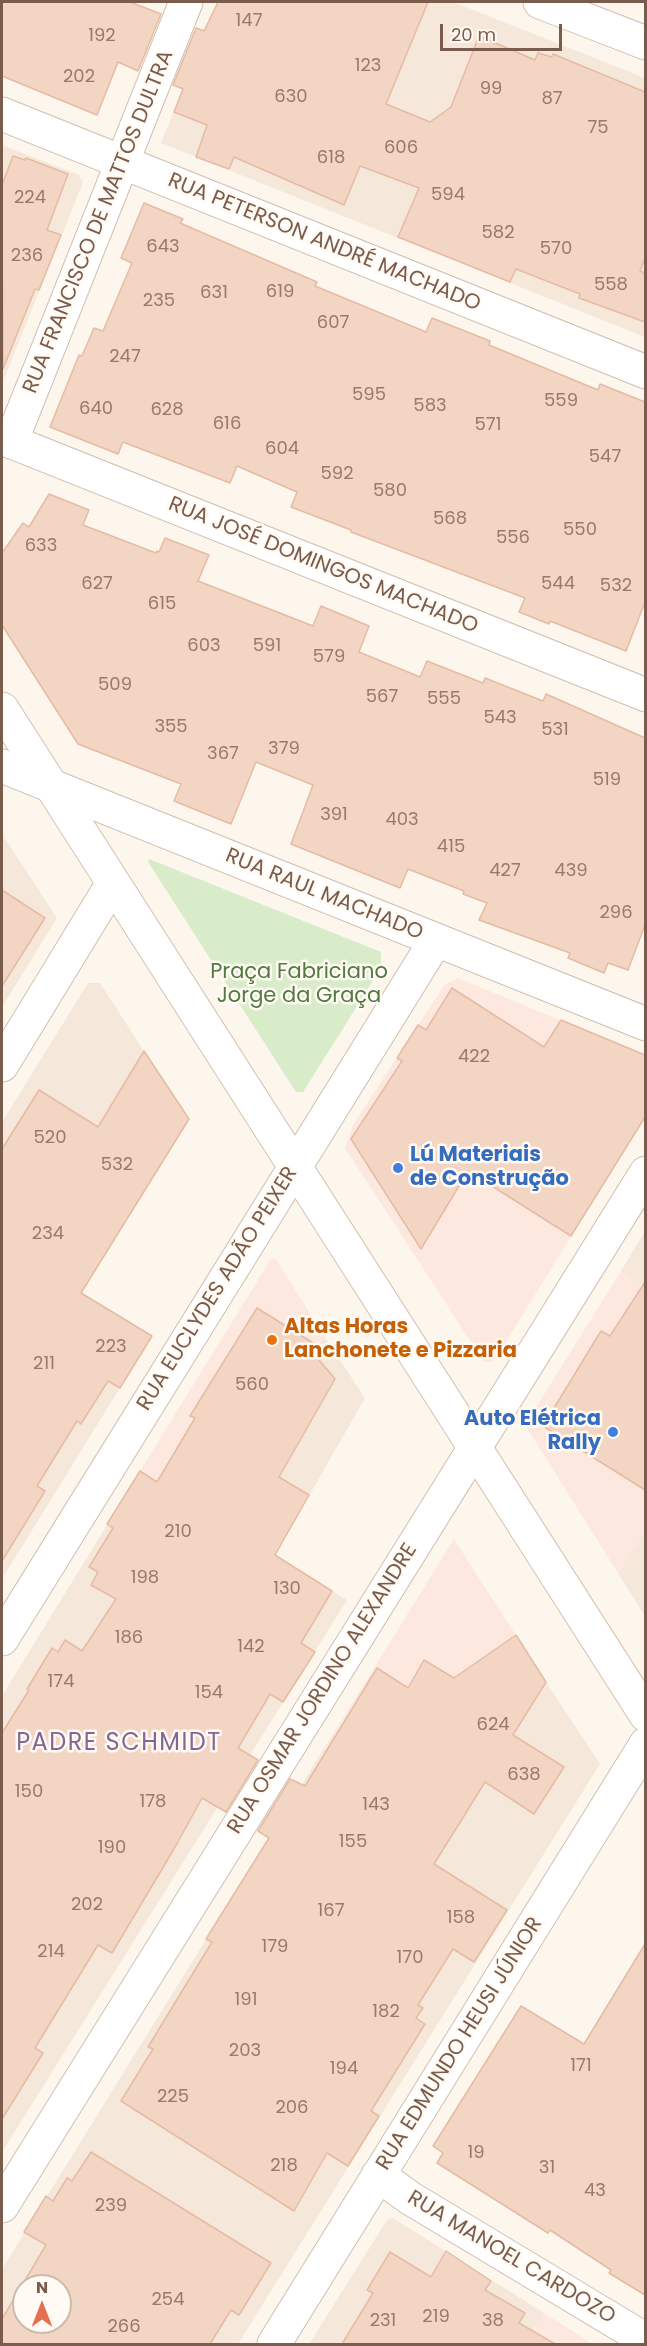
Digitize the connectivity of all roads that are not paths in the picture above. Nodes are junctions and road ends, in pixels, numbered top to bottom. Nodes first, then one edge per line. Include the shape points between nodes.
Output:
1 (186, 2) edge
2 (540, 2) edge
3 (645, 43) edge
4 (2, 114) edge
5 (122, 162) junction
6 (645, 372) edge
7 (6, 440) edge
8 (645, 695) edge
9 (2, 709) edge
10 (2, 765) edge
11 (51, 785) junction
12 (113, 882) junction
13 (436, 939) junction
14 (645, 1024) edge
15 (2, 1065) edge
16 (294, 1165) junction
17 (645, 1173) edge
18 (474, 1446) junction
19 (2, 1639) edge
20 (645, 1715) edge
21 (645, 1744) edge
22 (378, 2175) junction
23 (2, 2206) edge
24 (645, 2340) edge
25 (274, 2344) edge

1 - 5 street, RUA FRANCISCO DE MATTOS DULTRA
2 - 3 street
4 - 5 street, RUA PETERSON ANDRÉ MACHADO
5 - 6 street, RUA PETERSON ANDRÉ MACHADO
5 - 7 street, RUA FRANCISCO DE MATTOS DULTRA
7 - 8 street, RUA JOSÉ DOMINGOS MACHADO
9 - 11 street
10 - 11 street, RUA RAUL MACHADO
11 - 12 street
11 - 13 street, RUA RAUL MACHADO
12 - 15 street
12 - 16 street
13 - 14 street, RUA RAUL MACHADO
13 - 16 street, RUA EUCLYDES ADÃO PEIXER
16 - 18 street
16 - 19 street, RUA EUCLYDES ADÃO PEIXER
17 - 18 street, RUA OSMAR JORDINO ALEXANDRE
18 - 20 street
18 - 23 street, RUA OSMAR JORDINO ALEXANDRE
21 - 22 street, RUA EDMUNDO HEUSI JÚNIOR
22 - 24 street, RUA MANOEL CARDOZO
22 - 25 street, RUA EDMUNDO HEUSI JÚNIOR

